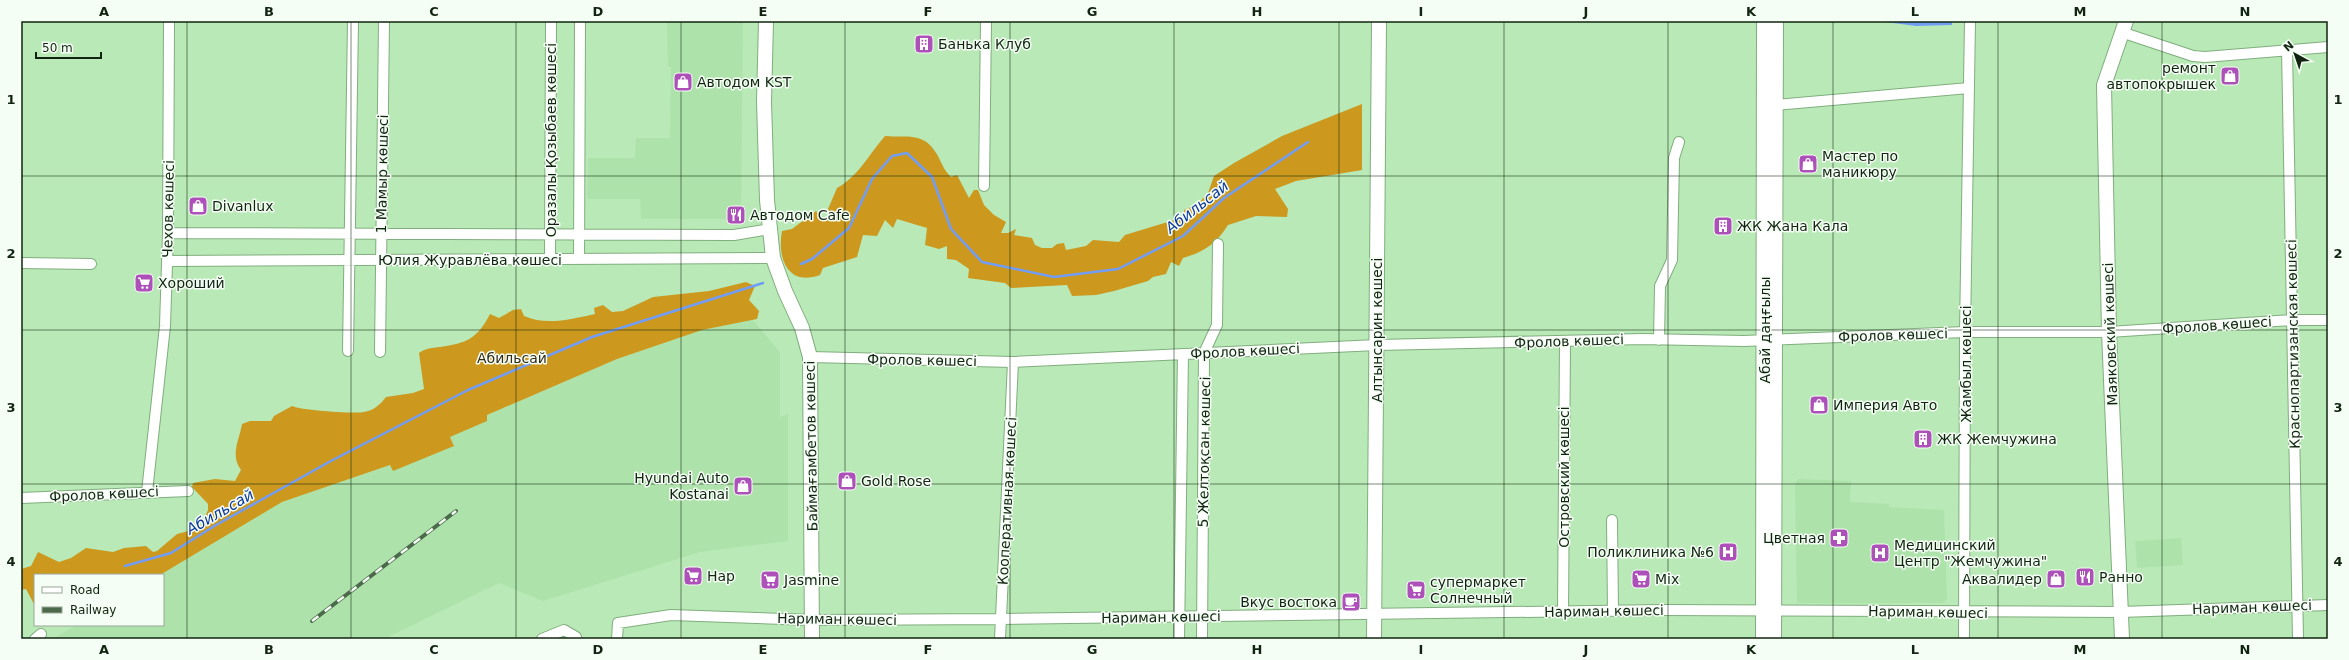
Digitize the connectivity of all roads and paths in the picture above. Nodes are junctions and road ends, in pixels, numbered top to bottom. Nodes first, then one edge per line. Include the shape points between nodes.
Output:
1 (170, 21) edge
2 (353, 21) edge
3 (384, 21) edge
4 (551, 21) edge
5 (580, 21) edge
6 (766, 21) edge
7 (986, 21) edge
8 (1379, 21) edge
9 (1764, 21) edge
10 (1776, 21) edge
11 (1970, 21) edge
12 (2124, 26) edge
13 (2328, 47) edge
14 (2287, 49) junction
15 (1969, 88) junction
16 (1776, 104) junction
17 (1679, 142) dead end
18 (984, 186) dead end
19 (770, 230) junction
20 (168, 233) junction
21 (350, 233) junction
22 (381, 233) junction
23 (550, 234) junction
24 (579, 234) junction
25 (1218, 244) dead end
26 (773, 258) junction
27 (550, 259) junction
28 (579, 259) junction
29 (381, 260) junction
30 (349, 261) junction
31 (167, 262) junction
32 (21, 263) edge
33 (90, 264) dead end
34 (2292, 320) junction
35 (2328, 320) edge
36 (1965, 332) junction
37 (2109, 332) junction
38 (1770, 339) junction
39 (1659, 340) junction
40 (1565, 342) junction
41 (1377, 344) junction
42 (348, 351) dead end
43 (380, 352) dead end
44 (1204, 353) junction
45 (1182, 354) junction
46 (810, 357) junction
47 (1013, 362) junction
48 (188, 491) dead end
49 (147, 492) junction
50 (21, 498) edge
51 (1612, 520) dead end
52 (2298, 605) junction
53 (2328, 605) edge
54 (1769, 610) junction
55 (1613, 611) junction
56 (1563, 612) junction
57 (2121, 612) junction
58 (1965, 613) junction
59 (1374, 615) junction
60 (1179, 617) junction
61 (1202, 617) junction
62 (1001, 619) junction
63 (812, 620) junction
64 (576, 637) dead end
65 (542, 639) edge
66 (617, 639) edge
67 (812, 639) edge
68 (1000, 639) edge
69 (1179, 639) edge
70 (1202, 639) edge
71 (1374, 639) edge
72 (1763, 639) edge
73 (1774, 639) edge
74 (1964, 639) edge
75 (2122, 639) edge
76 (2298, 639) edge

1 - 20 street, Чехов көшесі
2 - 21 street
3 - 22 street, 1 Мамыр көшесі
4 - 23 street, Оразалы Қозыбаев көшесі
5 - 24 street, Оразалы Қозыбаев көшесі
6 - 19 main road, Баймағамбетов көшесі via 764,102
7 - 18 street
8 - 41 main road, Алтынсарин көшесі
9 - 38 main road, Абай даңғылы
10 - 16 main road, Абай даңғылы
11 - 15 street, Жамбыл көшесі
12 - 14 street via 2193,56
12 - 37 main road, Маяковский көшесі via 2104,85
13 - 14 street
14 - 34 street, Краснопартизанская көшесі
15 - 16 street
15 - 36 street, Жамбыл көшесі
16 - 38 main road, Абай даңғылы
17 - 39 street via 1674,158 1672,260 1660,286
19 - 24 street, Юлия Журавлёва көшесі via 734,234
19 - 26 main road, Баймағамбетов көшесі
20 - 21 street, Юлия Журавлёва көшесі
20 - 31 street, Чехов көшесі
21 - 22 street, Юлия Журавлёва көшесі
21 - 30 street
22 - 23 street, Юлия Журавлёва көшесі
22 - 29 street, 1 Мамыр көшесі
23 - 24 street, Юлия Журавлёва көшесі
23 - 27 street, Оразалы Қозыбаев көшесі
24 - 28 street, Оразалы Қозыбаев көшесі
25 - 44 street, 5 Желтоқсан көшесі via 1217,325
26 - 28 street, Юлия Журавлёва көшесі
26 - 46 main road, Баймағамбетов көшесі via 784,291 802,328
27 - 28 street, Юлия Журавлёва көшесі
27 - 29 street, Юлия Журавлёва көшесі
29 - 30 street, Юлия Журавлёва көшесі
29 - 43 street, 1 Мамыр көшесі
30 - 31 street, Юлия Журавлёва көшесі
30 - 42 street
31 - 49 street, Чехов көшесі via 165,326
32 - 33 street
34 - 35 street, Фролов көшесі
34 - 37 street, Фролов көшесі
34 - 52 street, Краснопартизанская көшесі
36 - 37 street, Фролов көшесі
36 - 38 street, Фролов көшесі
36 - 58 street, Жамбыл көшесі
37 - 57 main road, Маяковский көшесі
38 - 39 street, Фролов көшесі
38 - 54 main road, Абай даңғылы
39 - 40 street, Фролов көшесі
40 - 41 street, Фролов көшесі
40 - 56 street, Островский көшесі
41 - 44 street, Фролов көшесі
41 - 59 main road, Алтынсарин көшесі
44 - 45 street, Фролов көшесі
44 - 61 street, 5 Желтоқсан көшесі
45 - 47 street, Фролов көшесі
45 - 60 street, 5 Желтоқсан көшесі
46 - 47 street, Фролов көшесі
46 - 63 main road, Баймағамбетов көшесі
47 - 62 street, Кооперативная көшесі
48 - 49 street, Фролов көшесі
49 - 50 street, Фролов көшесі
51 - 55 street
52 - 53 street, Нариман көшесі
52 - 57 street, Нариман көшесі
52 - 76 street, Краснопартизанская көшесі
54 - 55 street, Нариман көшесі
54 - 58 street, Нариман көшесі
54 - 72 main road, Абай даңғылы
54 - 73 main road, Абай даңғылы
55 - 56 street, Нариман көшесі
56 - 59 street, Нариман көшесі
57 - 58 street, Нариман көшесі
57 - 75 main road, Маяковский көшесі
58 - 74 street, Жамбыл көшесі
59 - 61 street, Нариман көшесі
59 - 71 main road, Алтынсарин көшесі
60 - 61 street, Нариман көшесі
60 - 62 street, Нариман көшесі
60 - 69 street, 5 Желтоқсан көшесі
61 - 70 street, 5 Желтоқсан көшесі
62 - 63 street, Нариман көшесі
62 - 68 street, Кооперативная көшесі
63 - 66 street, Нариман көшесі via 670,615 618,623
63 - 67 main road, Баймағамбетов көшесі
64 - 65 street via 564,630

